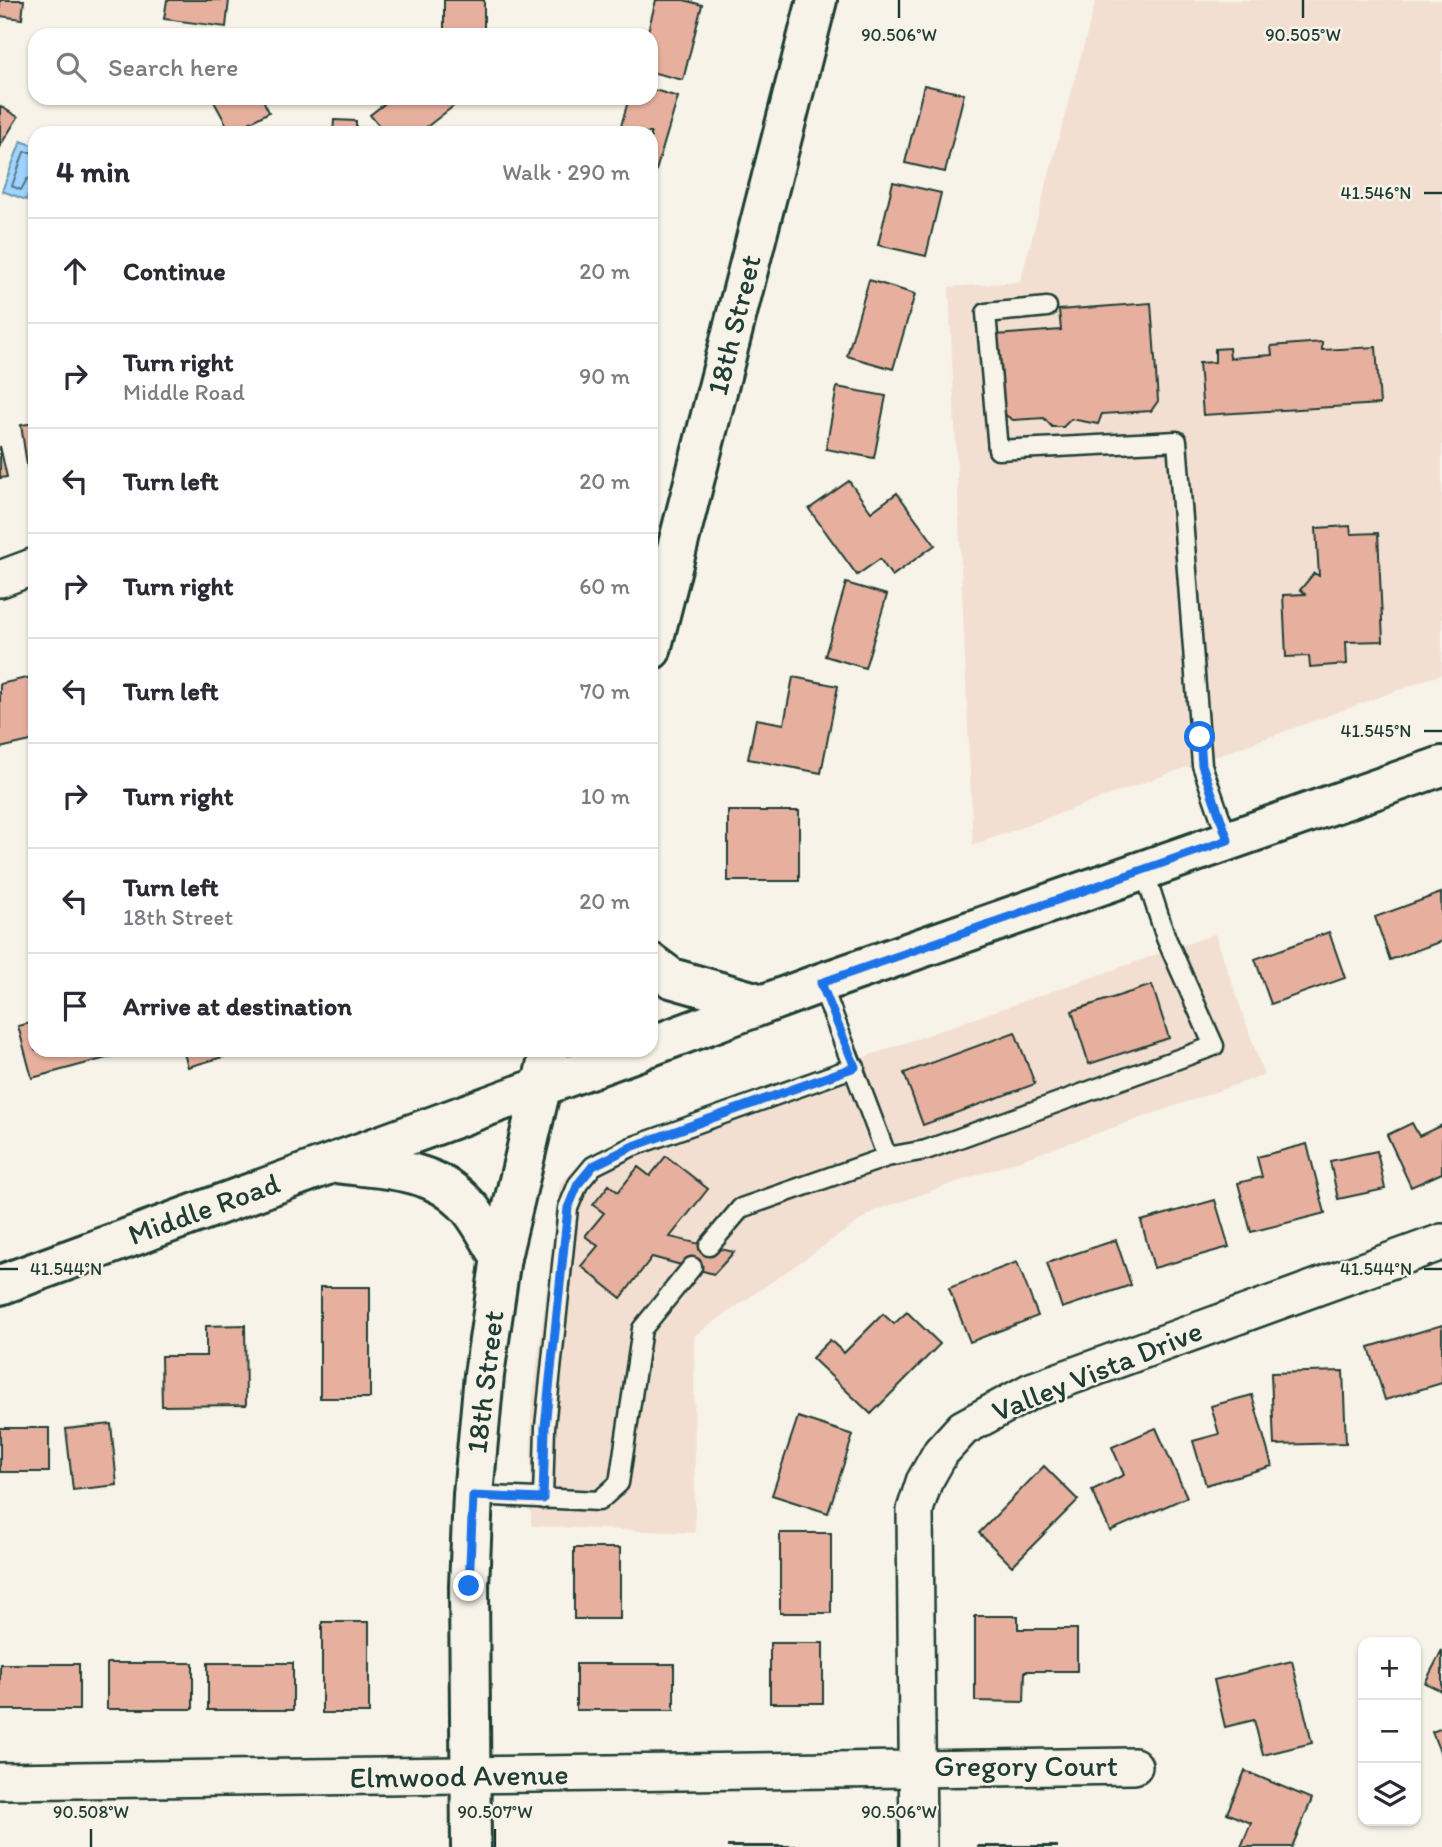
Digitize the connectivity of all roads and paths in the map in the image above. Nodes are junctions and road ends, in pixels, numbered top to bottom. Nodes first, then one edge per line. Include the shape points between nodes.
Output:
1 (817, 0) edge
2 (1047, 307) dead end
3 (28, 569) edge
4 (0, 579) edge
5 (658, 623) edge
6 (1442, 766) edge
7 (1228, 840) junction
8 (1144, 870) junction
9 (658, 968) edge
10 (821, 983) junction
11 (762, 1004) junction
12 (658, 1043) edge
13 (602, 1057) edge
14 (546, 1067) edge
15 (855, 1067) junction
16 (887, 1157) junction
17 (330, 1163) junction
18 (1442, 1242) edge
19 (709, 1247) dead end
20 (501, 1257) junction
21 (692, 1267) dead end
22 (0, 1284) edge
23 (473, 1496) junction
24 (543, 1499) junction
25 (1134, 1766) dead end
26 (918, 1767) junction
27 (471, 1776) junction
28 (0, 1781) edge
29 (471, 1847) edge
30 (918, 1847) edge

1 - 5 main road, 18th Street
2 - 7 lane via 986,313 998,450 1177,441 1202,765
3 - 4 street
6 - 7 main road
7 - 8 main road
8 - 10 main road
8 - 16 lane via 1166,938 1214,1046 926,1150
9 - 11 main road via 671,978
10 - 11 main road
10 - 15 lane
11 - 12 main road
13 - 14 main road, Middle Road
14 - 17 main road, Middle Road
14 - 20 main road, 18th Street
15 - 16 lane
15 - 24 lane via 631,1147 593,1166 578,1184 566,1219 545,1427
16 - 19 lane via 741,1208
17 - 20 main road, Middle Road via 419,1173 440,1183 465,1202
17 - 22 main road, Middle Road
18 - 26 street, Valley Vista Drive via 1031,1391 963,1428 941,1452 915,1510
20 - 23 main road, 18th Street
21 - 24 lane via 642,1329 618,1483 599,1501
23 - 24 lane
23 - 27 main road, 18th Street
25 - 26 street, Gregory Court
26 - 27 street, Elmwood Avenue
26 - 30 street, Valley Vista Drive
27 - 28 street, Elmwood Avenue
27 - 29 main road, 18th Street

